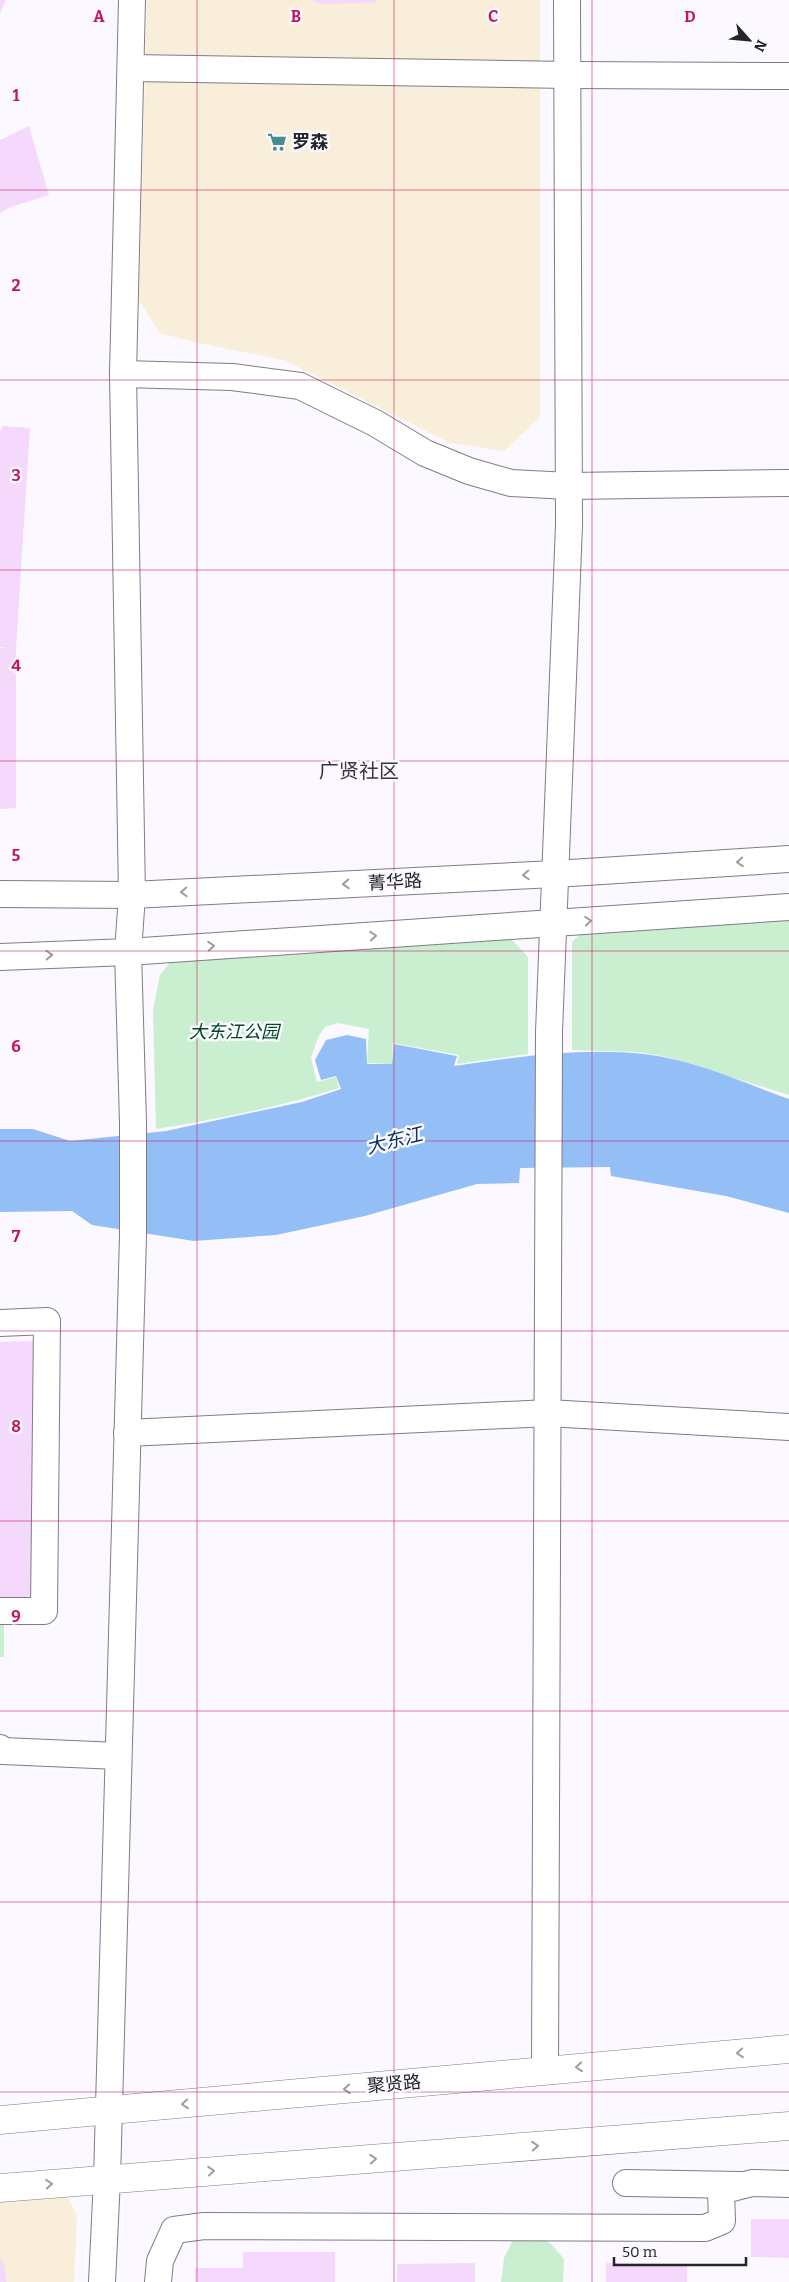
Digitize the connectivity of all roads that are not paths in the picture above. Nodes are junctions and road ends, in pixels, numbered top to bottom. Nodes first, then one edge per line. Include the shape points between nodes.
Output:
1 (132, 0) edge
2 (567, 0) edge
3 (131, 68) junction
4 (568, 75) junction
5 (789, 76) edge
6 (124, 374) junction
7 (789, 483) edge
8 (569, 486) junction
9 (789, 859) edge
10 (556, 874) junction
11 (0, 894) edge
12 (132, 895) junction
13 (789, 907) edge
14 (553, 924) junction
15 (128, 952) junction
16 (0, 957) edge
17 (0, 1323) edge
18 (548, 1413) junction
19 (789, 1427) edge
20 (127, 1433) junction
21 (0, 1611) edge
22 (0, 1748) edge
23 (118, 1756) junction
24 (789, 2049) edge
25 (545, 2070) junction
26 (108, 2111) junction
27 (0, 2120) edge
28 (789, 2126) edge
29 (107, 2179) junction
30 (626, 2183) dead end
31 (789, 2184) edge
32 (743, 2185) junction
33 (0, 2188) edge
34 (102, 2282) edge
35 (158, 2282) edge

1 - 3 street
2 - 4 street
3 - 4 street
3 - 6 street
4 - 5 street
4 - 8 street
6 - 8 street via 232,377 300,386 425,452 469,471 511,483
6 - 12 street
7 - 8 street
8 - 10 street
9 -> 10 street, 菁华路
10 -> 12 street, 菁华路
10 - 14 street
11 - 12 street, 菁华路
12 - 15 street
14 -> 13 street
15 -> 14 street
14 - 18 street via 549,1032
16 -> 15 street
15 - 20 street via 133,1236
17 - 21 street via 48,1321 44,1612
18 - 19 street
18 - 20 street
18 - 25 street
20 - 23 street
22 - 23 street via 3,1751
23 - 26 street
24 -> 25 main road, 聚贤路
25 -> 26 main road, 聚贤路
26 - 27 main road, 聚贤路
26 - 29 street
29 -> 28 main road
33 -> 29 main road
29 - 34 street
30 - 32 street
31 - 32 street
32 - 35 street via 721,2191 722,2220 705,2228 204,2226 174,2230 160,2261

